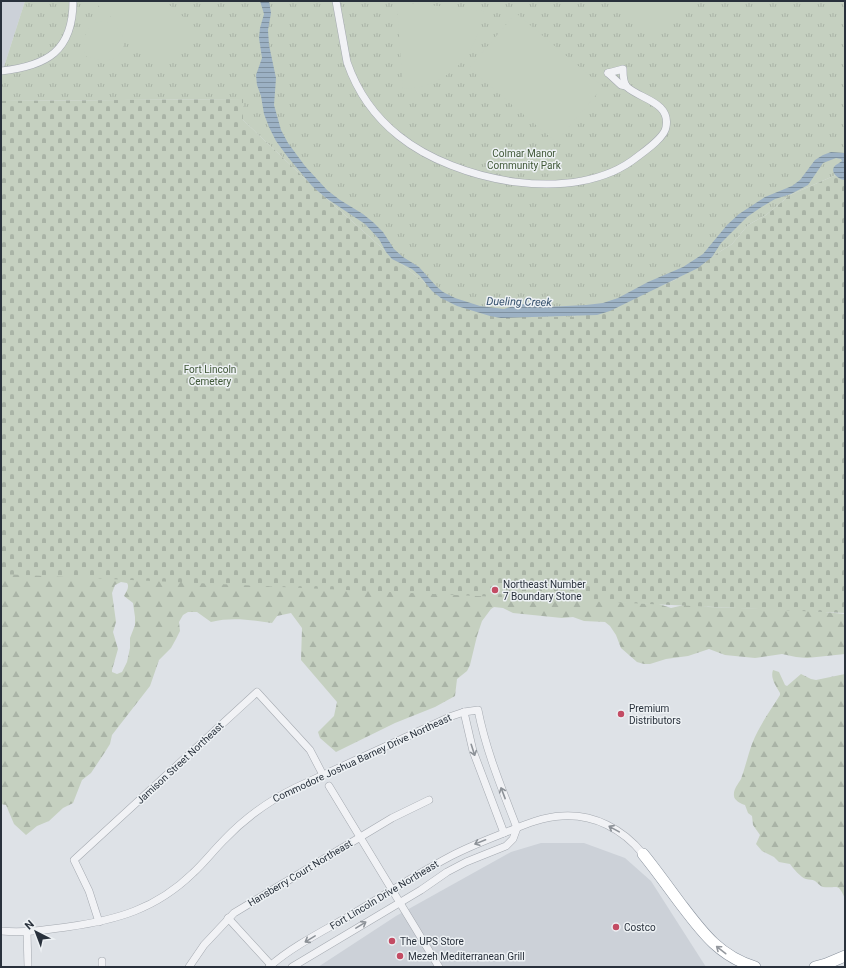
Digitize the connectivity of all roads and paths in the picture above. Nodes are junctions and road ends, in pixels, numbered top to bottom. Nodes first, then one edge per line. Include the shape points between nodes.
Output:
1 (72, 1) edge
2 (336, 1) edge
3 (1, 71) edge
4 (626, 86) dead end
5 (464, 712) junction
6 (323, 775) junction
7 (329, 786) dead end
8 (429, 800) dead end
9 (517, 828) junction
10 (504, 833) junction
11 (360, 837) junction
12 (643, 854) joint
13 (392, 891) junction
14 (399, 902) junction
15 (228, 918) junction
16 (99, 922) junction
17 (1, 931) edge
18 (27, 932) junction
19 (845, 956) edge
20 (845, 960) edge
21 (270, 966) edge
22 (28, 967) edge
23 (190, 967) edge
24 (292, 967) edge
25 (439, 967) edge
26 (755, 967) edge
27 (815, 967) edge
28 (833, 967) edge

1 - 3 street via 72,16 67,35 56,52 33,66
2 - 4 street via 347,62 366,101 399,137 448,164 478,174 516,182 553,185 598,178 630,163 661,136 666,129 667,121 664,112 657,105
5 - 6 street, Commodore Joshua Barney Drive Northeast
9 -> 5 street, Commodore Joshua Barney Drive Northeast via 488,754 478,710
5 -> 10 street via 473,751
6 - 16 street, Commodore Joshua Barney Drive Northeast via 257,810 192,874 167,894 132,913
6 - 16 street, Jamison Street Northeast via 310,750 257,692 74,860
7 - 11 street
8 - 11 street, Hansberry Court Northeast
9 - 10 street, Fort Lincoln Drive Northeast
12 -> 9 street, Fort Lincoln Drive Northeast via 616,829 587,818 554,817
9 - 14 street, Fort Lincoln Drive Northeast via 513,839 506,846 466,862
10 -> 13 street, Fort Lincoln Drive Northeast via 451,856
11 - 13 street
11 - 15 street, Hansberry Court Northeast
26 -> 12 highway via 730,956 711,942
13 - 14 street
13 -> 21 street, Fort Lincoln Drive Northeast
24 -> 14 street, Fort Lincoln Drive Northeast
14 - 25 street
15 - 21 street
15 - 23 street, Hansberry Court Northeast via 204,945
16 - 18 street, Commodore Joshua Barney Drive Northeast
17 - 18 street, Commodore Joshua Barney Drive Northeast
18 - 22 street
19 - 27 highway
20 - 28 highway

